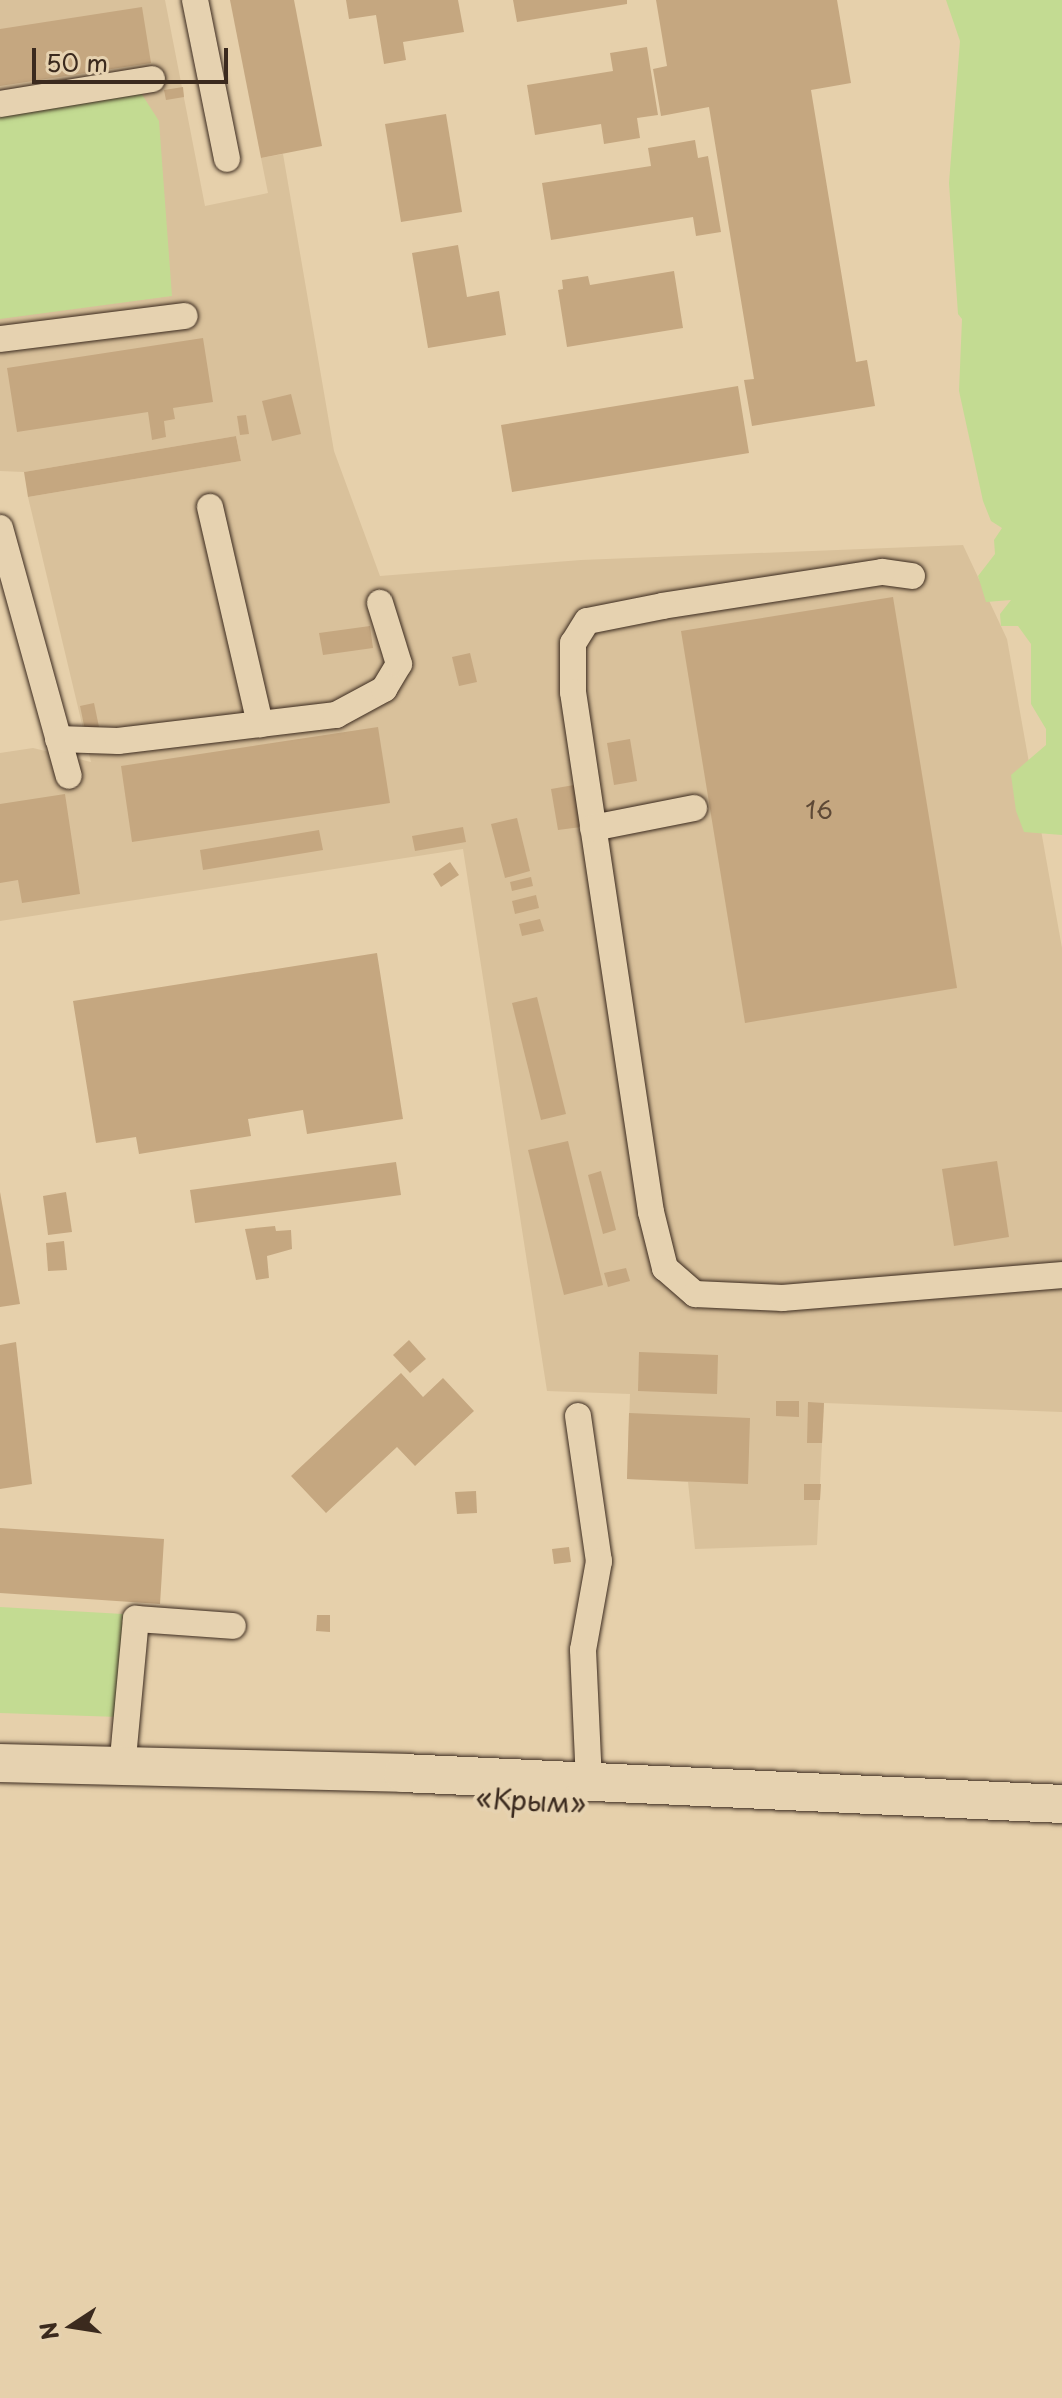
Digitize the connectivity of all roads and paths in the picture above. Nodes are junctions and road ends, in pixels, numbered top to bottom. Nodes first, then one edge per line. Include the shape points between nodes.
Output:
1 (195, 0) edge
2 (152, 79) dead end
3 (0, 104) edge
4 (227, 159) dead end
5 (185, 316) dead end
6 (0, 339) edge
7 (210, 507) dead end
8 (0, 528) edge
9 (4, 560) edge
10 (912, 576) dead end
11 (380, 603) dead end
12 (260, 724) junction
13 (58, 739) junction
14 (69, 776) dead end
15 (694, 808) dead end
16 (593, 828) junction
17 (1062, 1275) edge
18 (578, 1416) dead end
19 (233, 1626) dead end
20 (0, 1763) edge
21 (122, 1769) junction
22 (589, 1782) junction
23 (0, 1784) edge
24 (1062, 1804) edge
25 (1062, 1822) edge

1 - 4 street
2 - 3 street
5 - 6 street
7 - 12 street
8 - 9 street
9 - 13 street
10 - 16 street via 882,572 587,621 573,643 573,692
11 - 12 street via 399,664 384,689 336,715
12 - 13 street via 85,744
13 - 14 street
15 - 16 street
16 - 17 street via 651,1212 665,1268 695,1294 783,1298
18 - 22 street via 599,1561 583,1650
19 - 21 street via 136,1619
20 - 21 highway
21 - 22 highway
22 - 24 highway
23 - 25 highway, «Крым» via 406,1794

